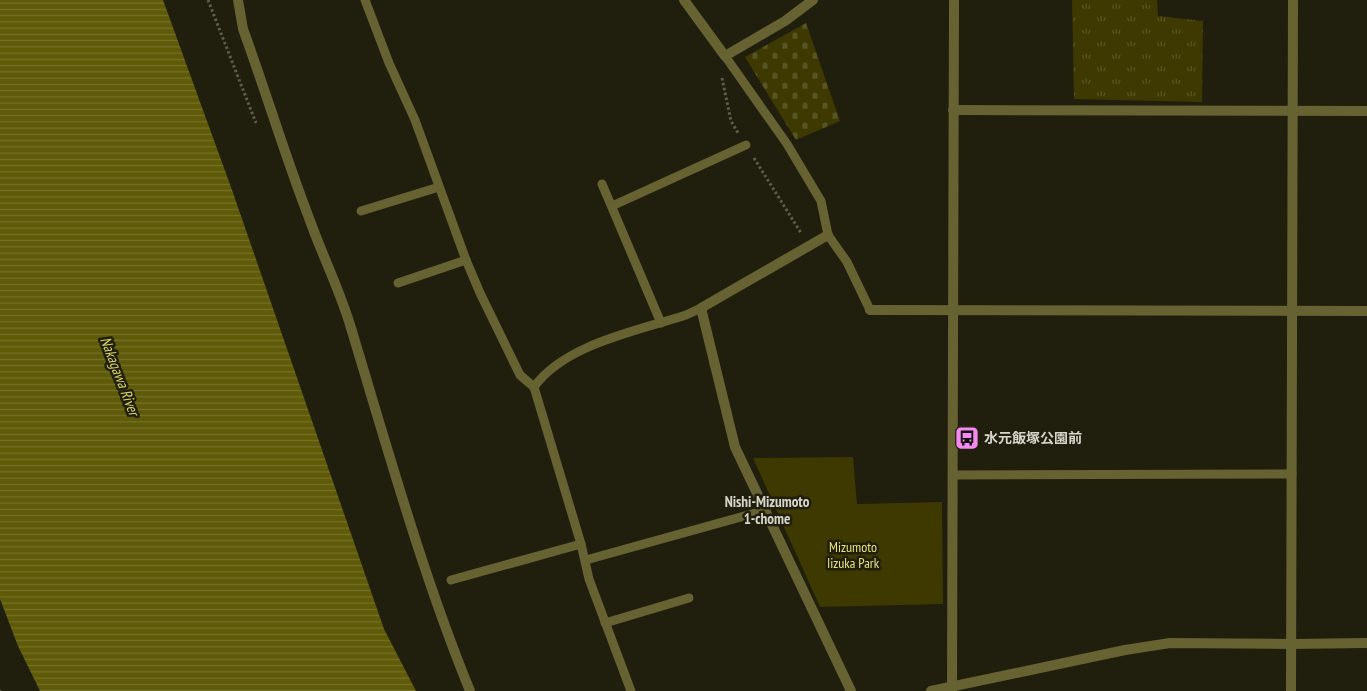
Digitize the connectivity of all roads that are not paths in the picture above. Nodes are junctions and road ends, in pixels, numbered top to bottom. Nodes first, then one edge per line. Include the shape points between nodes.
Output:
1 (238, 0) edge
2 (365, 0) edge
3 (684, 0) edge
4 (813, 0) edge
5 (954, 0) edge
6 (1293, 0) edge
7 (725, 56) junction
8 (953, 110) junction
9 (1293, 110) junction
10 (1367, 111) edge
11 (746, 145) dead end
12 (602, 184) dead end
13 (439, 186) junction
14 (612, 206) junction
15 (360, 212) dead end
16 (828, 235) junction
17 (466, 260) junction
18 (398, 283) dead end
19 (701, 308) junction
20 (870, 310) joint
21 (954, 310) junction
22 (1293, 311) junction
23 (1367, 311) edge
24 (661, 323) junction
25 (534, 387) junction
26 (1292, 474) junction
27 (953, 475) junction
28 (766, 510) junction
29 (581, 544) junction
30 (586, 560) junction
31 (451, 580) dead end
32 (689, 598) dead end
33 (605, 624) junction
34 (1367, 643) edge
35 (1292, 644) junction
36 (952, 689) edge
37 (470, 691) edge
38 (631, 691) edge
39 (851, 691) edge
40 (931, 691) edge
41 (1291, 691) edge

1 - 37 street via 244,29 283,146 351,326 431,585
2 - 13 lane
3 - 7 street
4 - 7 street via 785,21
5 - 8 street
6 - 9 street
7 - 16 lane via 787,144 821,201
8 - 9 street
8 - 21 street
9 - 10 street
9 - 22 street
11 - 14 lane
12 - 14 lane
13 - 15 lane
13 - 17 lane
14 - 24 lane
16 - 19 street
16 - 20 lane via 847,262
17 - 18 lane
17 - 25 lane via 520,375
19 - 24 lane
19 - 28 street via 735,447
20 - 21 street
21 - 22 street
21 - 27 street
22 - 23 street
22 - 26 street
24 - 25 lane via 583,348 542,375
25 - 29 lane
26 - 27 lane
26 - 35 street
27 - 36 street
28 - 30 lane
28 - 39 street
29 - 30 lane
29 - 31 lane
30 - 33 lane via 589,579
32 - 33 lane
33 - 38 lane
34 - 35 street
35 - 36 street via 1170,643
35 - 41 street
36 - 40 street

